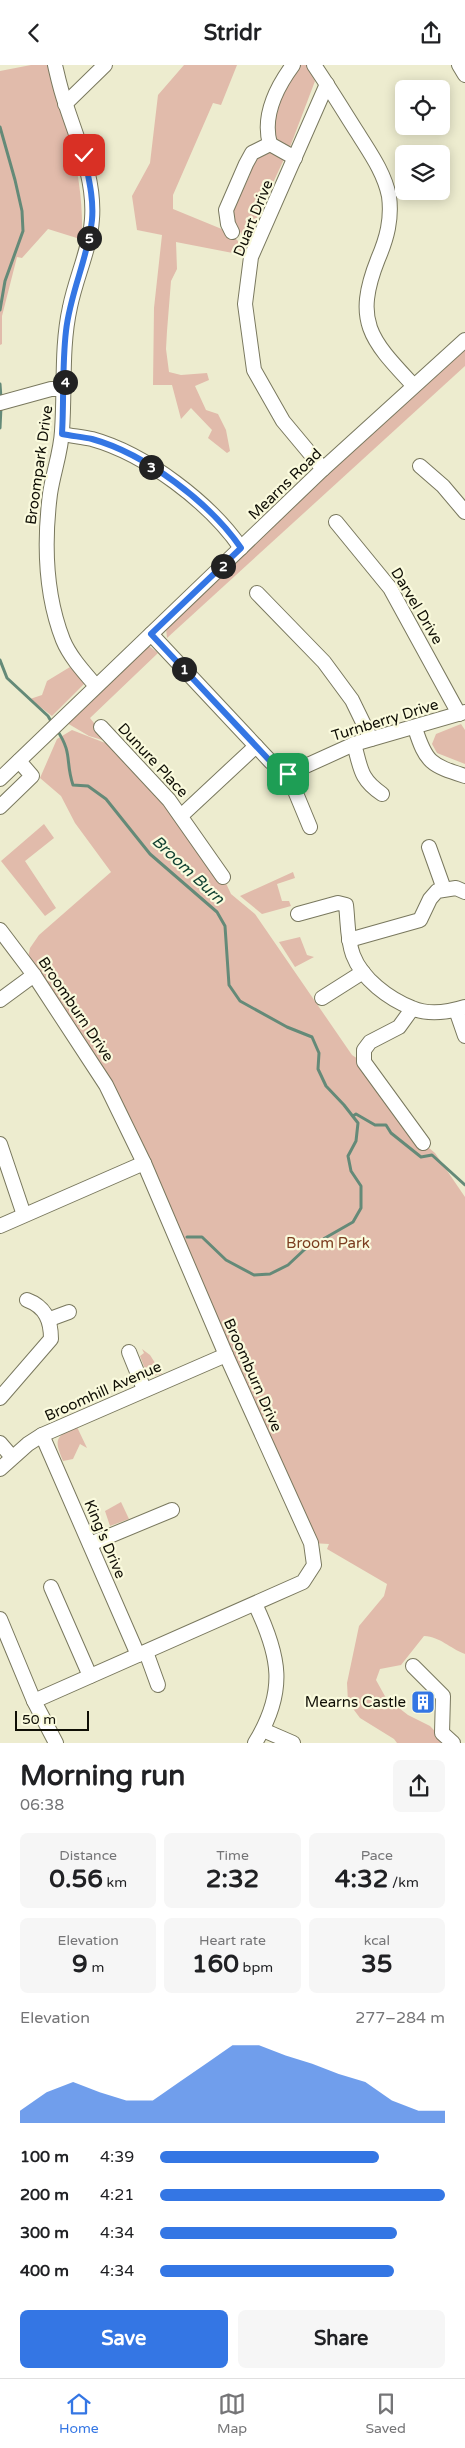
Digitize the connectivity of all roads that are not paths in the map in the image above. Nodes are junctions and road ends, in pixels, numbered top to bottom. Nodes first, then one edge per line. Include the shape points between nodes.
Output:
1 (55, 65) edge
2 (105, 65) edge
3 (293, 65) edge
4 (314, 65) edge
5 (459, 65) edge
6 (465, 75) edge
7 (327, 84) junction
8 (65, 103) junction
9 (270, 144) junction
10 (295, 158) junction
11 (232, 232) dead end
12 (465, 340) edge
13 (413, 385) junction
14 (65, 389) junction
15 (0, 403) edge
16 (62, 434) junction
17 (420, 467) dead end
18 (323, 469) junction
19 (465, 512) edge
20 (336, 522) dead end
21 (241, 548) junction
22 (257, 593) dead end
23 (151, 634) junction
24 (96, 686) junction
25 (462, 713) edge
26 (101, 727) dead end
27 (414, 728) junction
28 (371, 739) junction
29 (354, 744) junction
30 (256, 746) junction
31 (19, 761) junction
32 (288, 774) junction
33 (465, 776) edge
34 (0, 779) edge
35 (382, 794) dead end
36 (0, 807) edge
37 (182, 815) junction
38 (310, 827) dead end
39 (429, 847) dead end
40 (223, 877) dead end
41 (444, 889) junction
42 (465, 892) edge
43 (298, 914) dead end
44 (0, 930) edge
45 (349, 940) junction
46 (363, 972) junction
47 (34, 975) junction
48 (322, 998) dead end
49 (0, 1001) edge
50 (412, 1009) junction
51 (461, 1009) edge
52 (465, 1036) edge
53 (424, 1143) dead end
54 (0, 1144) edge
55 (144, 1163) junction
56 (24, 1215) junction
57 (0, 1226) edge
58 (27, 1299) dead end
59 (69, 1312) dead end
60 (50, 1319) junction
61 (129, 1352) dead end
62 (226, 1355) junction
63 (144, 1389) junction
64 (0, 1398) edge
65 (42, 1435) junction
66 (0, 1443) edge
67 (12, 1457) junction
68 (0, 1469) edge
69 (172, 1509) dead end
70 (90, 1544) junction
71 (51, 1587) dead end
72 (256, 1604) junction
73 (0, 1619) edge
74 (5, 1645) edge
75 (142, 1653) junction
76 (413, 1666) dead end
77 (90, 1676) junction
78 (158, 1685) dead end
79 (34, 1701) junction
80 (263, 1730) junction
81 (56, 1743) edge
82 (255, 1743) edge
83 (293, 1743) edge
84 (454, 1743) edge

1 - 8 street, Broompark Drive
2 - 8 street
3 - 9 street via 282,80 266,118
4 - 7 street
5 - 6 street
7 - 10 street, Duart Drive
7 - 13 street via 384,177 390,218 388,236 371,277 367,317 373,337 383,353
8 - 14 street, Broompark Drive via 87,170 92,219 70,307
9 - 10 street
9 - 11 street via 252,153 229,202 226,217
10 - 18 street, Duart Drive via 252,257 245,304 254,370 283,421
12 - 13 street, Mearns Road
13 - 18 street, Mearns Road
14 - 15 street via 51,389
14 - 16 street, Broompark Drive
16 - 21 street via 92,439 122,451 163,474 196,499
16 - 24 street, Broompark Drive via 46,529 49,579 63,641
17 - 19 street via 443,486
18 - 21 street, Mearns Road
20 - 25 street, Darvel Drive via 390,587
21 - 23 street, Mearns Road
22 - 28 street via 324,662 352,700
23 - 24 street, Mearns Road
23 - 30 street
24 - 31 street, Mearns Road
25 - 27 street, Turnberry Drive
26 - 37 street, Dunure Place
27 - 28 street, Turnberry Drive
27 - 33 street via 426,757
28 - 29 street, Turnberry Drive
29 - 32 street, Turnberry Drive
29 - 35 street via 368,785
30 - 32 street
30 - 37 street, Dunure Place
31 - 34 street, Mearns Road
31 - 36 street via 32,776
32 - 38 street
37 - 40 street, Dunure Place
39 - 41 street
41 - 42 street via 456,888
41 - 45 street via 430,899 420,920
43 - 45 street via 342,903 346,905
44 - 47 street, Broomburn Drive
45 - 46 street via 353,956
46 - 48 street
46 - 50 street via 368,979
47 - 49 street
47 - 55 street, Broomburn Drive via 106,1085
50 - 51 street via 429,1012
50 - 53 street via 399,1027 370,1042 364,1050 364,1063
51 - 52 street
54 - 56 street
55 - 56 street
55 - 62 street, Broomburn Drive
56 - 57 street
58 - 60 street via 36,1303
59 - 60 street
60 - 64 street via 51,1339
61 - 63 street
62 - 63 street, Broomhill Avenue
62 - 72 street, Broomburn Drive via 311,1543 314,1565 303,1582
63 - 65 street, Broomhill Avenue
65 - 67 street, Broomhill Avenue
65 - 70 street, King's Drive
66 - 67 street
67 - 68 street, Broomhill Avenue
69 - 70 street
70 - 75 street, King's Drive
71 - 77 street
72 - 75 street, Broomburn Drive
72 - 80 street via 271,1637 277,1665 273,1705
73 - 74 street
74 - 79 street
75 - 77 street, Broomburn Drive
75 - 78 street, King's Drive
76 - 84 street via 442,1696 442,1733
77 - 79 street, Broomburn Drive
79 - 81 street
80 - 82 street
80 - 83 street

